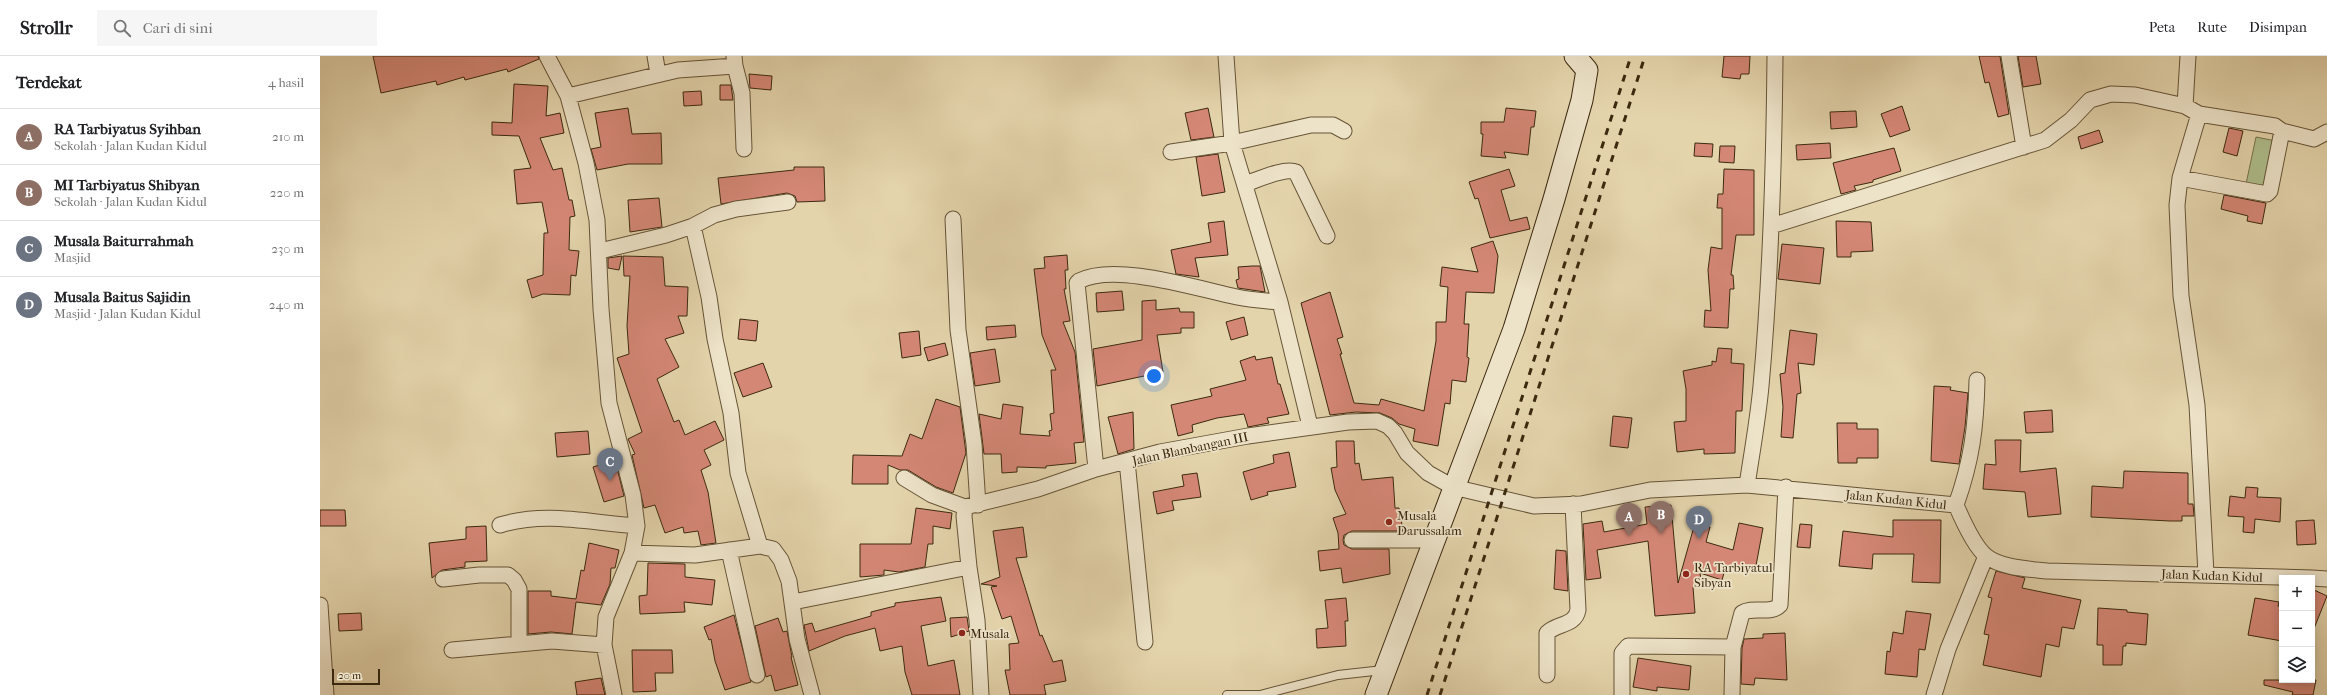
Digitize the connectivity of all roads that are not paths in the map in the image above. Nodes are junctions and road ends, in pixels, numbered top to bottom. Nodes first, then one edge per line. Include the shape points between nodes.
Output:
1 (547, 56) edge
2 (655, 56) edge
3 (1226, 56) edge
4 (1775, 56) edge
5 (2009, 56) edge
6 (2188, 56) edge
7 (734, 61) edge
8 (1584, 61) edge
9 (658, 74) junction
10 (568, 96) junction
11 (2185, 106) junction
12 (2199, 114) junction
13 (1344, 130) dead end
14 (2282, 131) junction
15 (2327, 132) edge
16 (1232, 143) junction
17 (2024, 147) junction
18 (744, 149) dead end
19 (1171, 152) dead end
20 (2180, 178) junction
21 (1245, 184) junction
22 (788, 202) dead end
23 (953, 219) dead end
24 (693, 226) junction
25 (1771, 226) junction
26 (1327, 236) dead end
27 (600, 251) junction
28 (1280, 302) junction
29 (1977, 380) dead end
30 (1310, 426) junction
31 (1127, 461) junction
32 (1096, 469) junction
33 (904, 478) dead end
34 (1747, 485) junction
35 (1453, 487) junction
36 (1786, 487) junction
37 (1572, 504) junction
38 (1956, 505) junction
39 (972, 506) junction
40 (500, 525) dead end
41 (637, 526) junction
42 (1352, 540) dead end
43 (1434, 540) junction
44 (760, 546) junction
45 (729, 550) junction
46 (632, 553) junction
47 (1986, 556) junction
48 (968, 567) junction
49 (2206, 574) junction
50 (2279, 577) edge
51 (2315, 578) edge
52 (443, 579) dead end
53 (2327, 579) edge
54 (793, 602) junction
55 (320, 605) edge
56 (1144, 642) dead end
57 (519, 644) junction
58 (604, 645) junction
59 (1733, 647) junction
60 (452, 650) dead end
61 (1386, 670) junction
62 (757, 675) dead end
63 (1547, 675) dead end
64 (326, 695) edge
65 (614, 695) edge
66 (812, 695) edge
67 (981, 695) edge
68 (1227, 695) edge
69 (1376, 695) edge
70 (1622, 695) edge
71 (1732, 695) edge
72 (1934, 695) edge

1 - 10 street
2 - 9 street
3 - 16 street
4 - 25 street
5 - 17 street
6 - 11 street
7 - 9 street
7 - 18 street via 742,94
8 - 35 street via 1582,100 1554,199 1514,329
9 - 10 street
10 - 27 street via 587,170
11 - 12 street
11 - 17 street via 2135,95 2102,96 2090,100 2052,137
12 - 14 street via 2275,126
12 - 20 street
13 - 16 street via 1333,125 1311,126
14 - 15 street via 2314,139
14 - 20 street via 2270,191 2267,194
16 - 19 street
16 - 21 street
17 - 25 street
20 - 49 street via 2177,205 2181,296 2197,405
21 - 26 street via 1282,172 1296,172
21 - 28 street
22 - 24 street via 736,209 714,215
23 - 39 street via 958,330 974,444
24 - 27 street
24 - 44 street via 731,413 738,472
25 - 34 street via 1761,388
27 - 41 street via 601,309 609,403 633,495
28 - 30 street
28 - 32 street via 1240,298 1118,273 1079,280 1077,283
29 - 38 street via 1975,437 1968,472
30 - 31 street, Jalan Blambangan III via 1160,452
30 - 35 street, Jalan Blambangan III via 1377,421 1395,433 1407,453 1428,473
31 - 32 street, Jalan Blambangan III
31 - 56 street
32 - 39 street, Jalan Blambangan III via 1038,489
33 - 39 street via 932,495
34 - 36 street, Jalan Kudan Kidul
34 - 37 street, Jalan Kudan Kidul via 1650,490
35 - 37 street, Jalan Kudan Kidul via 1534,506
35 - 43 street
36 - 38 street, Jalan Kudan Kidul
36 - 59 street via 1780,605 1773,609 1744,612
37 - 63 street via 1578,610 1575,618 1554,626 1547,633
38 - 47 street, Jalan Kudan Kidul via 1964,524
39 - 48 street via 964,516
40 - 41 street via 519,520 553,517
41 - 46 street
42 - 43 street
43 - 61 street
44 - 45 street
44 - 54 street via 773,549 781,560
45 - 46 street via 695,555
45 - 62 street
46 - 58 street via 606,617
47 - 49 street, Jalan Kudan Kidul via 1999,562 2047,571
47 - 72 street via 1948,649
48 - 54 street
48 - 67 street via 977,620
49 - 50 street, Jalan Kudan Kidul
51 - 53 street, Jalan Kudan Kidul
52 - 57 street via 508,575 514,580 519,589
54 - 66 street via 797,639
55 - 64 street
57 - 58 street via 552,640
57 - 60 street
58 - 65 street
59 - 70 street via 1628,646 1622,653
59 - 71 street
61 - 68 lane via 1338,675 1260,695
61 - 69 street

